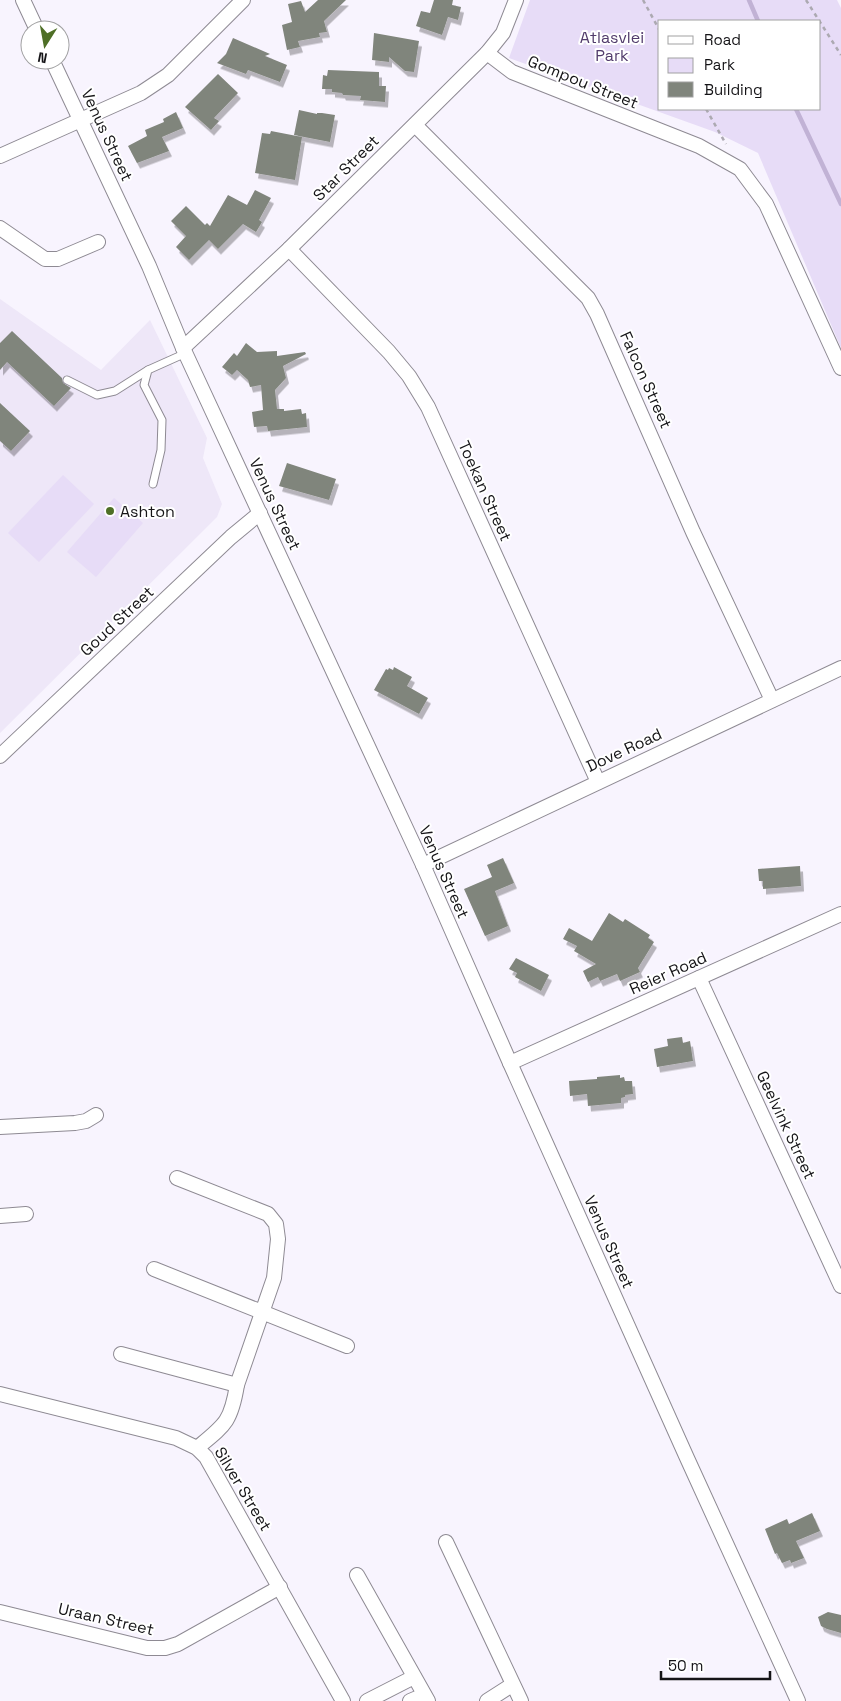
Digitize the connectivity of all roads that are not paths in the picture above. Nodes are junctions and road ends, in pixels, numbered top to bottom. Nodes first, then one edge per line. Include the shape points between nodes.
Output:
1 (23, 0) edge
2 (243, 0) edge
3 (516, 0) edge
4 (32, 20) edge
5 (487, 53) junction
6 (57, 70) edge
7 (80, 120) junction
8 (415, 125) junction
9 (0, 156) edge
10 (0, 228) edge
11 (98, 242) dead end
12 (289, 250) junction
13 (185, 351) junction
14 (841, 368) edge
15 (148, 370) junction
16 (66, 380) dead end
17 (153, 484) dead end
18 (260, 514) junction
19 (841, 668) edge
20 (772, 700) junction
21 (0, 756) edge
22 (598, 782) junction
23 (423, 865) junction
24 (841, 914) edge
25 (698, 978) junction
26 (510, 1063) junction
27 (96, 1114) dead end
28 (0, 1127) edge
29 (177, 1178) dead end
30 (26, 1214) dead end
31 (0, 1216) edge
32 (154, 1269) dead end
33 (841, 1286) edge
34 (262, 1311) junction
35 (347, 1346) dead end
36 (121, 1354) dead end
37 (237, 1385) junction
38 (0, 1394) edge
39 (197, 1448) junction
40 (446, 1542) dead end
41 (357, 1575) dead end
42 (280, 1587) junction
43 (0, 1612) edge
44 (414, 1677) junction
45 (512, 1685) junction
46 (426, 1698) edge
47 (343, 1701) edge
48 (367, 1701) edge
49 (410, 1701) edge
50 (487, 1701) edge
51 (521, 1701) edge
52 (798, 1701) edge

1 - 4 street
2 - 7 street via 168,75 141,93
3 - 5 street, Star Street via 503,33
5 - 8 street, Star Street
5 - 14 street, Gompou Street via 512,72 699,146 740,168 766,204
6 - 7 street, Venus Street
7 - 9 street
7 - 13 street, Venus Street
8 - 12 street, Star Street
8 - 20 street, Falcon Street via 588,298 692,532
10 - 11 street via 45,259 58,259
12 - 13 street, Star Street
12 - 22 street, Toekan Street via 389,352 428,407
13 - 15 lane
13 - 18 street, Venus Street
15 - 16 lane via 115,390 96,394
15 - 17 lane via 144,386 162,420 161,450
18 - 21 street, Goud Street via 224,544
18 - 23 street, Venus Street
19 - 20 street, Dove Road
20 - 22 street, Dove Road
22 - 23 street, Dove Road
23 - 26 street, Venus Street
24 - 25 street, Reier Road
25 - 26 street, Reier Road
25 - 33 street, Geelvink Street
26 - 52 street, Venus Street
27 - 28 street via 75,1123
29 - 34 street via 268,1214 276,1224 278,1239 274,1278
30 - 31 street
32 - 34 street
34 - 35 street
34 - 37 street
36 - 37 street
37 - 39 street via 229,1417
38 - 39 street, Silver Street via 176,1438
39 - 42 street, Silver Street via 206,1457
40 - 45 street
41 - 44 street
42 - 43 street, Uraan Street via 178,1644 165,1648 147,1648
42 - 47 street, Silver Street
44 - 46 street
44 - 48 street
45 - 50 street
45 - 51 street
46 - 49 street

